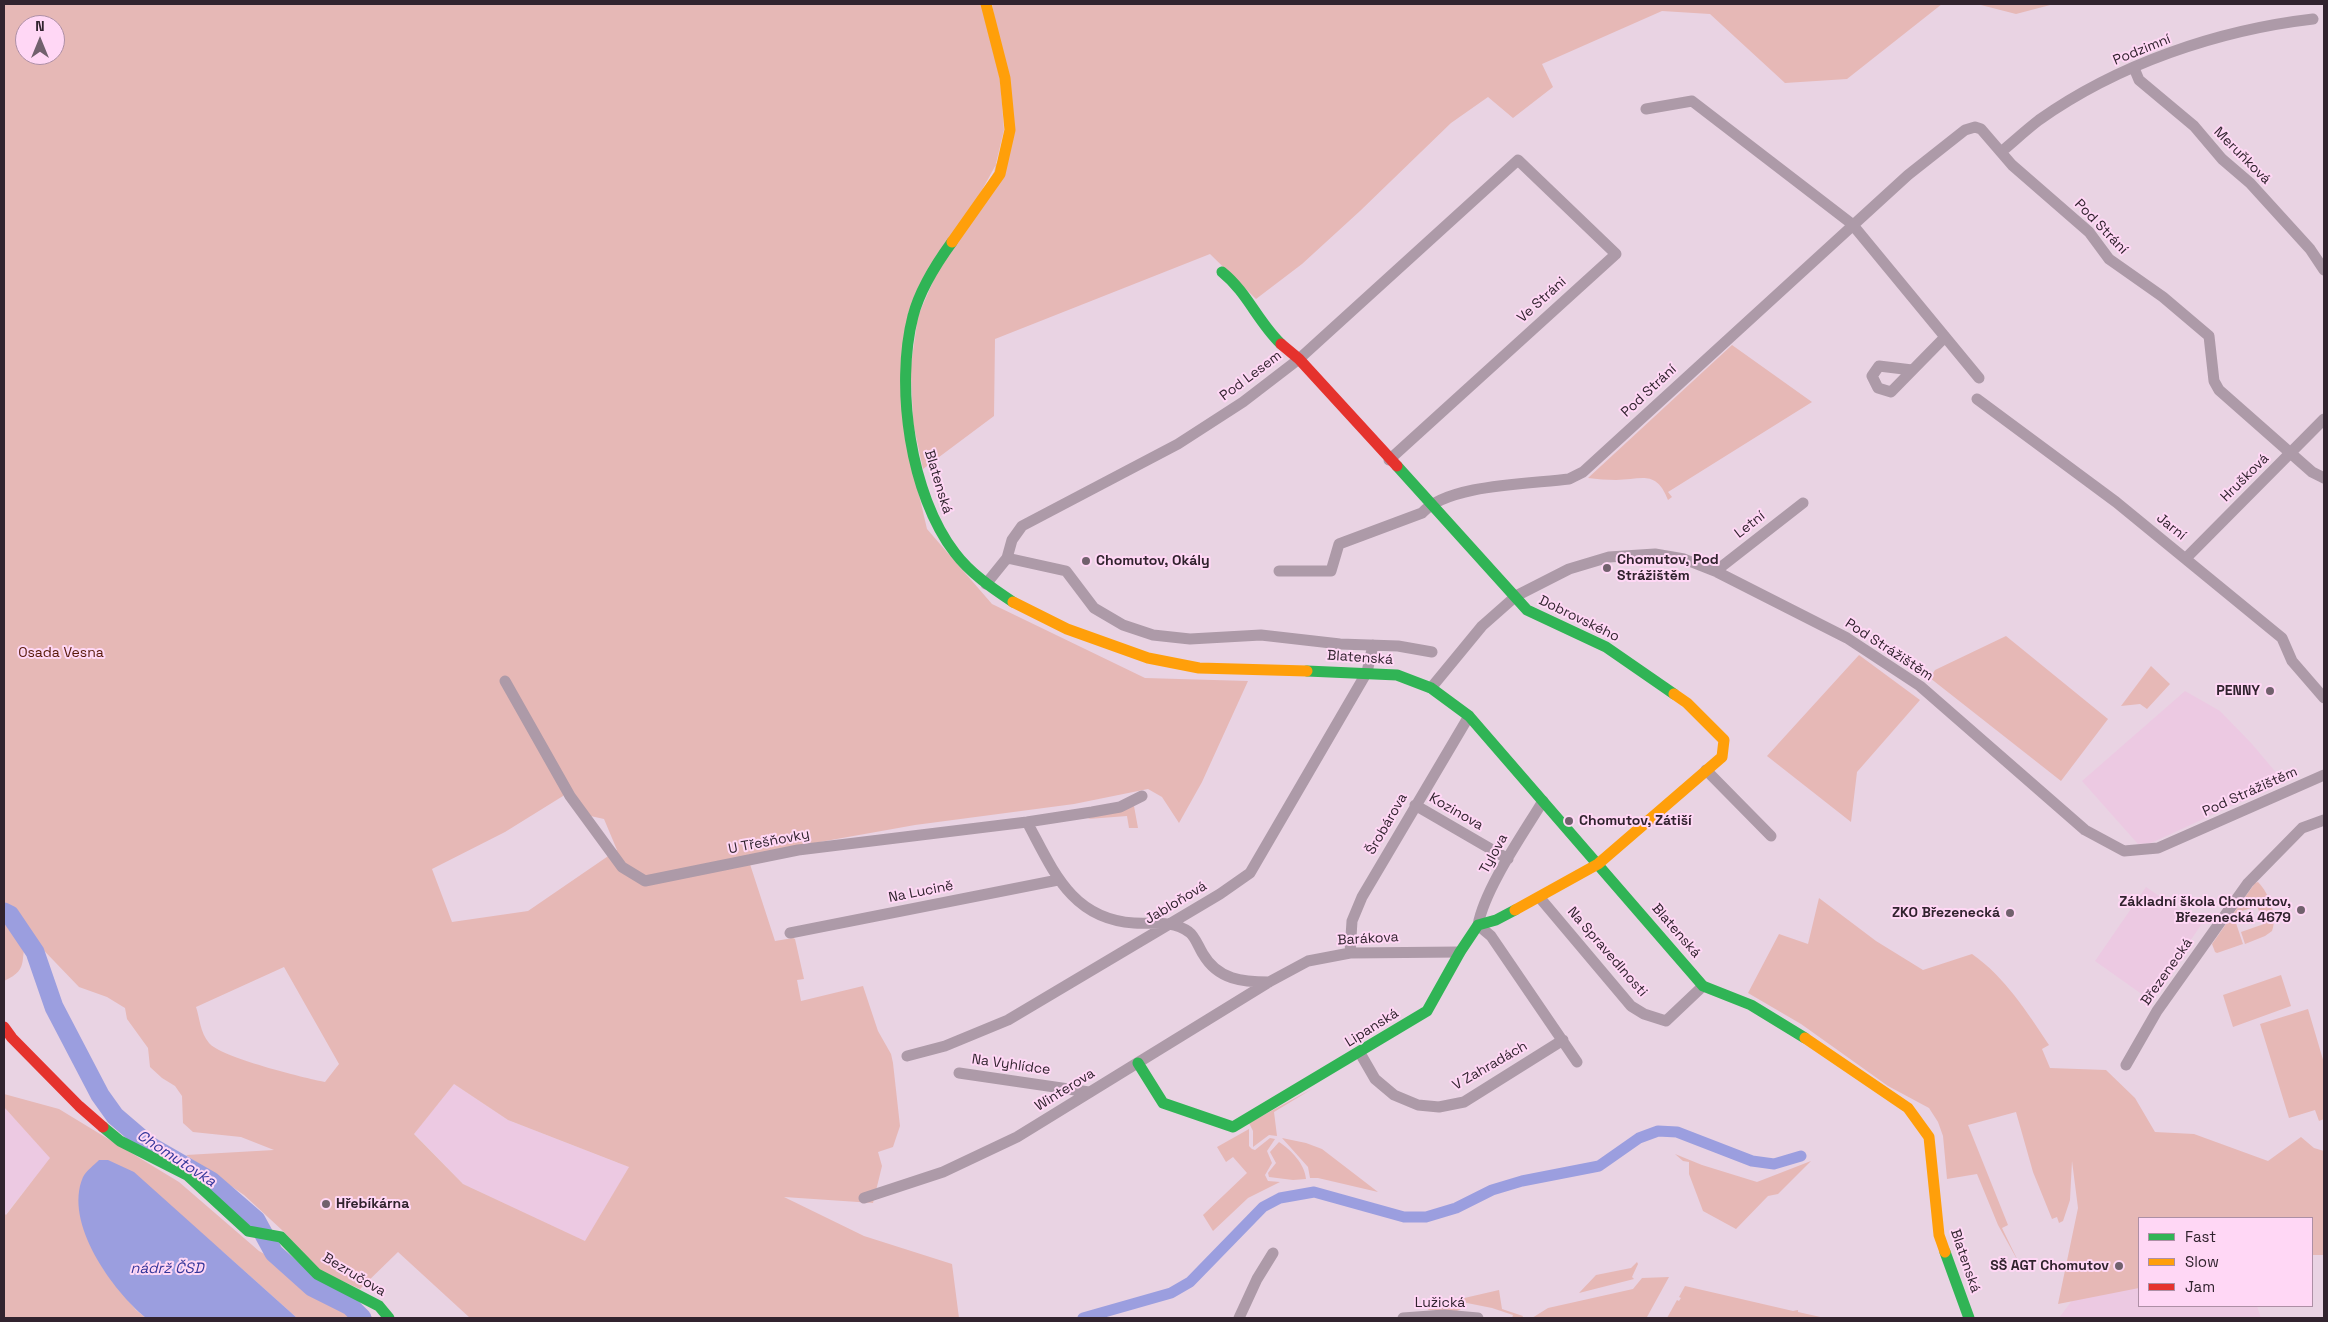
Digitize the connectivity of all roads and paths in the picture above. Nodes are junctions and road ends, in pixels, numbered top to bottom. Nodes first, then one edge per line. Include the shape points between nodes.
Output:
1 (986, 4) edge
2 (2313, 19) dead end
3 (2134, 68) junction
4 (1646, 109) dead end
5 (2000, 152) junction
6 (1518, 160) joint
7 (1852, 224) junction
8 (2324, 270) edge
9 (1222, 272) dead end
10 (1945, 337) junction
11 (1298, 359) junction
12 (1912, 370) dead end
13 (1979, 378) dead end
14 (1977, 399) dead end
15 (2324, 419) edge
16 (2292, 454) junction
17 (1389, 460) junction
18 (2324, 478) edge
19 (1803, 503) dead end
20 (1429, 505) junction
21 (1007, 558) junction
22 (2186, 558) junction
23 (1279, 571) dead end
24 (1717, 572) junction
25 (986, 584) junction
26 (1516, 596) junction
27 (1373, 645) junction
28 (1432, 652) dead end
29 (1368, 672) junction
30 (504, 681) dead end
31 (1432, 688) junction
32 (2324, 698) edge
33 (1469, 716) junction
34 (1706, 770) junction
35 (2324, 775) edge
36 (1142, 796) dead end
37 (1544, 801) junction
38 (1415, 805) junction
39 (2324, 820) edge
40 (1027, 822) junction
41 (1771, 836) dead end
42 (1508, 859) junction
43 (1598, 864) junction
44 (1058, 880) junction
45 (1540, 898) junction
46 (1171, 924) junction
47 (1478, 926) junction
48 (790, 933) dead end
49 (1460, 952) junction
50 (1350, 953) junction
51 (1269, 982) junction
52 (1703, 986) junction
53 (4, 1027) edge
54 (1563, 1040) junction
55 (1360, 1053) junction
56 (907, 1056) dead end
57 (1577, 1062) dead end
58 (1138, 1063) junction
59 (2126, 1065) dead end
60 (959, 1073) dead end
61 (1088, 1092) junction
62 (864, 1198) dead end
63 (1273, 1253) dead end
64 (390, 1318) edge
65 (1239, 1318) edge
66 (1403, 1318) edge
67 (1478, 1318) edge
68 (1969, 1318) edge

1 - 25 street, Blatenská via 1005,78 1010,130 1000,174 934,267 913,314 906,365 906,413 913,453 933,519 955,554
2 - 3 street, Podzimní via 2234,34 2179,50
3 - 5 street, Podzimní via 2098,84 2039,120
3 - 8 street, Meruňková via 2139,80 2194,126 2222,159 2250,183 2310,249
4 - 7 street via 1692,101
5 - 7 street, Pod Strání via 1981,129 1965,130 1908,174
5 - 16 street, Pod Strání via 2090,232 2109,259 2163,297 2209,336 2214,381 2219,390
6 - 11 street, Pod Lesem
6 - 17 street, Ve Stráni via 1616,254
7 - 10 street
7 - 20 street, Pod Strání via 1583,472 1569,479 1453,494
9 - 11 street, Dobrovského via 1234,280 1272,334
10 - 12 street
10 - 13 street
11 - 17 street, Dobrovského
11 - 21 street, Pod Lesem via 1243,402 1178,444 1022,526 1012,540
14 - 22 street, Jarní
15 - 16 street, Hrušková
16 - 18 street, Pod Strání
16 - 22 street, Hrušková
17 - 20 street, Dobrovského
19 - 24 street, Letní
20 - 23 street via 1422,513 1339,544 1330,571
20 - 26 street, Dobrovského
21 - 25 street, Pod Lesem
21 - 27 street via 1066,572 1094,608 1123,625 1153,635 1190,639 1261,635
22 - 32 street, Jarní via 2282,638 2292,661
24 - 26 street, Pod Strážištěm via 1684,559 1654,554 1609,557 1569,569
24 - 35 street, Pod Strážištěm via 1847,638 1920,686 2085,830 2124,851 2158,848
25 - 29 street, Blatenská via 1022,608 1067,629 1148,658 1199,668
26 - 31 street, Pod Strážištěm via 1482,626
26 - 34 street, Dobrovského via 1527,610 1606,647 1687,703 1724,740 1722,757
27 - 28 street
27 - 29 street, Jabloňová
29 - 31 street, Blatenská via 1398,675
29 - 46 street, Jabloňová via 1250,873
30 - 40 street, U Třešňovky via 570,796 622,867 645,881 798,850
31 - 33 street, Blatenská
33 - 37 street, Blatenská
33 - 38 street, Šrobárova
34 - 41 street
34 - 43 street, Dobrovského
36 - 40 street, U Třešňovky via 1120,807
37 - 42 street, Tylova
37 - 43 street, Blatenská
38 - 42 street, Kozinova
38 - 50 street, Šrobárova via 1359,905 1352,921
39 - 59 street, Březenecká via 2302,828 2248,883 2157,1011
40 - 44 street, Barákova
42 - 47 street, Tylova via 1480,911
43 - 45 street
43 - 52 street, Blatenská
44 - 46 street, Barákova via 1066,891 1099,916 1132,923
44 - 48 street, Na Lucině
45 - 47 street
45 - 52 street, Na Spravedlnosti via 1630,1006 1644,1014 1666,1021
46 - 51 street, Barákova via 1190,932 1208,963 1224,975 1243,982
46 - 56 street, Jabloňová via 1008,1020 945,1046
47 - 49 street, Lipanská
47 - 54 street via 1491,936
49 - 50 street, Barákova
49 - 55 street, Lipanská via 1427,1011
50 - 51 street, Barákova via 1308,961
51 - 58 street, Winterova
52 - 68 street, Blatenská via 1751,1005 1817,1045 1908,1108 1928,1137 1939,1235
53 - 64 street, Bezručova via 79,1106 120,1141 187,1175 248,1231 281,1237 317,1274 379,1306
54 - 55 street, V Zahradách via 1464,1102 1440,1107 1418,1105 1394,1095 1375,1079
54 - 57 street
55 - 58 street, Lipanská via 1233,1127 1163,1103
58 - 61 street, Winterova
60 - 61 street, Na Vyhlídce
61 - 62 street, Winterova via 1018,1137 943,1172
63 - 65 street via 1256,1280
66 - 67 street, Lužická via 1444,1315

